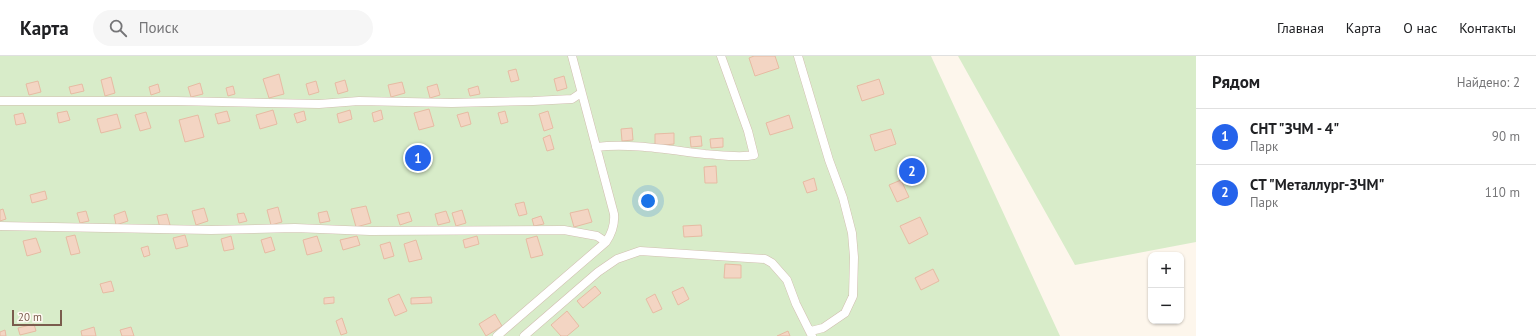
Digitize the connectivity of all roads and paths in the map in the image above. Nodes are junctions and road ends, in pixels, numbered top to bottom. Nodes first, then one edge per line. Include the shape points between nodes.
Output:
1 (572, 56) edge
2 (721, 56) edge
3 (798, 56) edge
4 (581, 93) junction
5 (0, 101) edge
6 (596, 147) junction
7 (0, 226) edge
8 (606, 242) junction
9 (811, 334) edge
10 (497, 336) edge
11 (524, 336) edge

1 - 4 lane
2 - 6 lane via 754,155 614,145
3 - 9 lane via 843,198 852,233 854,257 853,296 845,313
4 - 5 lane via 572,99 359,101 319,104
4 - 6 lane
6 - 8 lane via 615,223
7 - 8 lane via 211,230 295,228 370,232 564,230 597,236
8 - 10 lane
9 - 11 lane via 787,280 765,259 640,251 617,259 598,272

